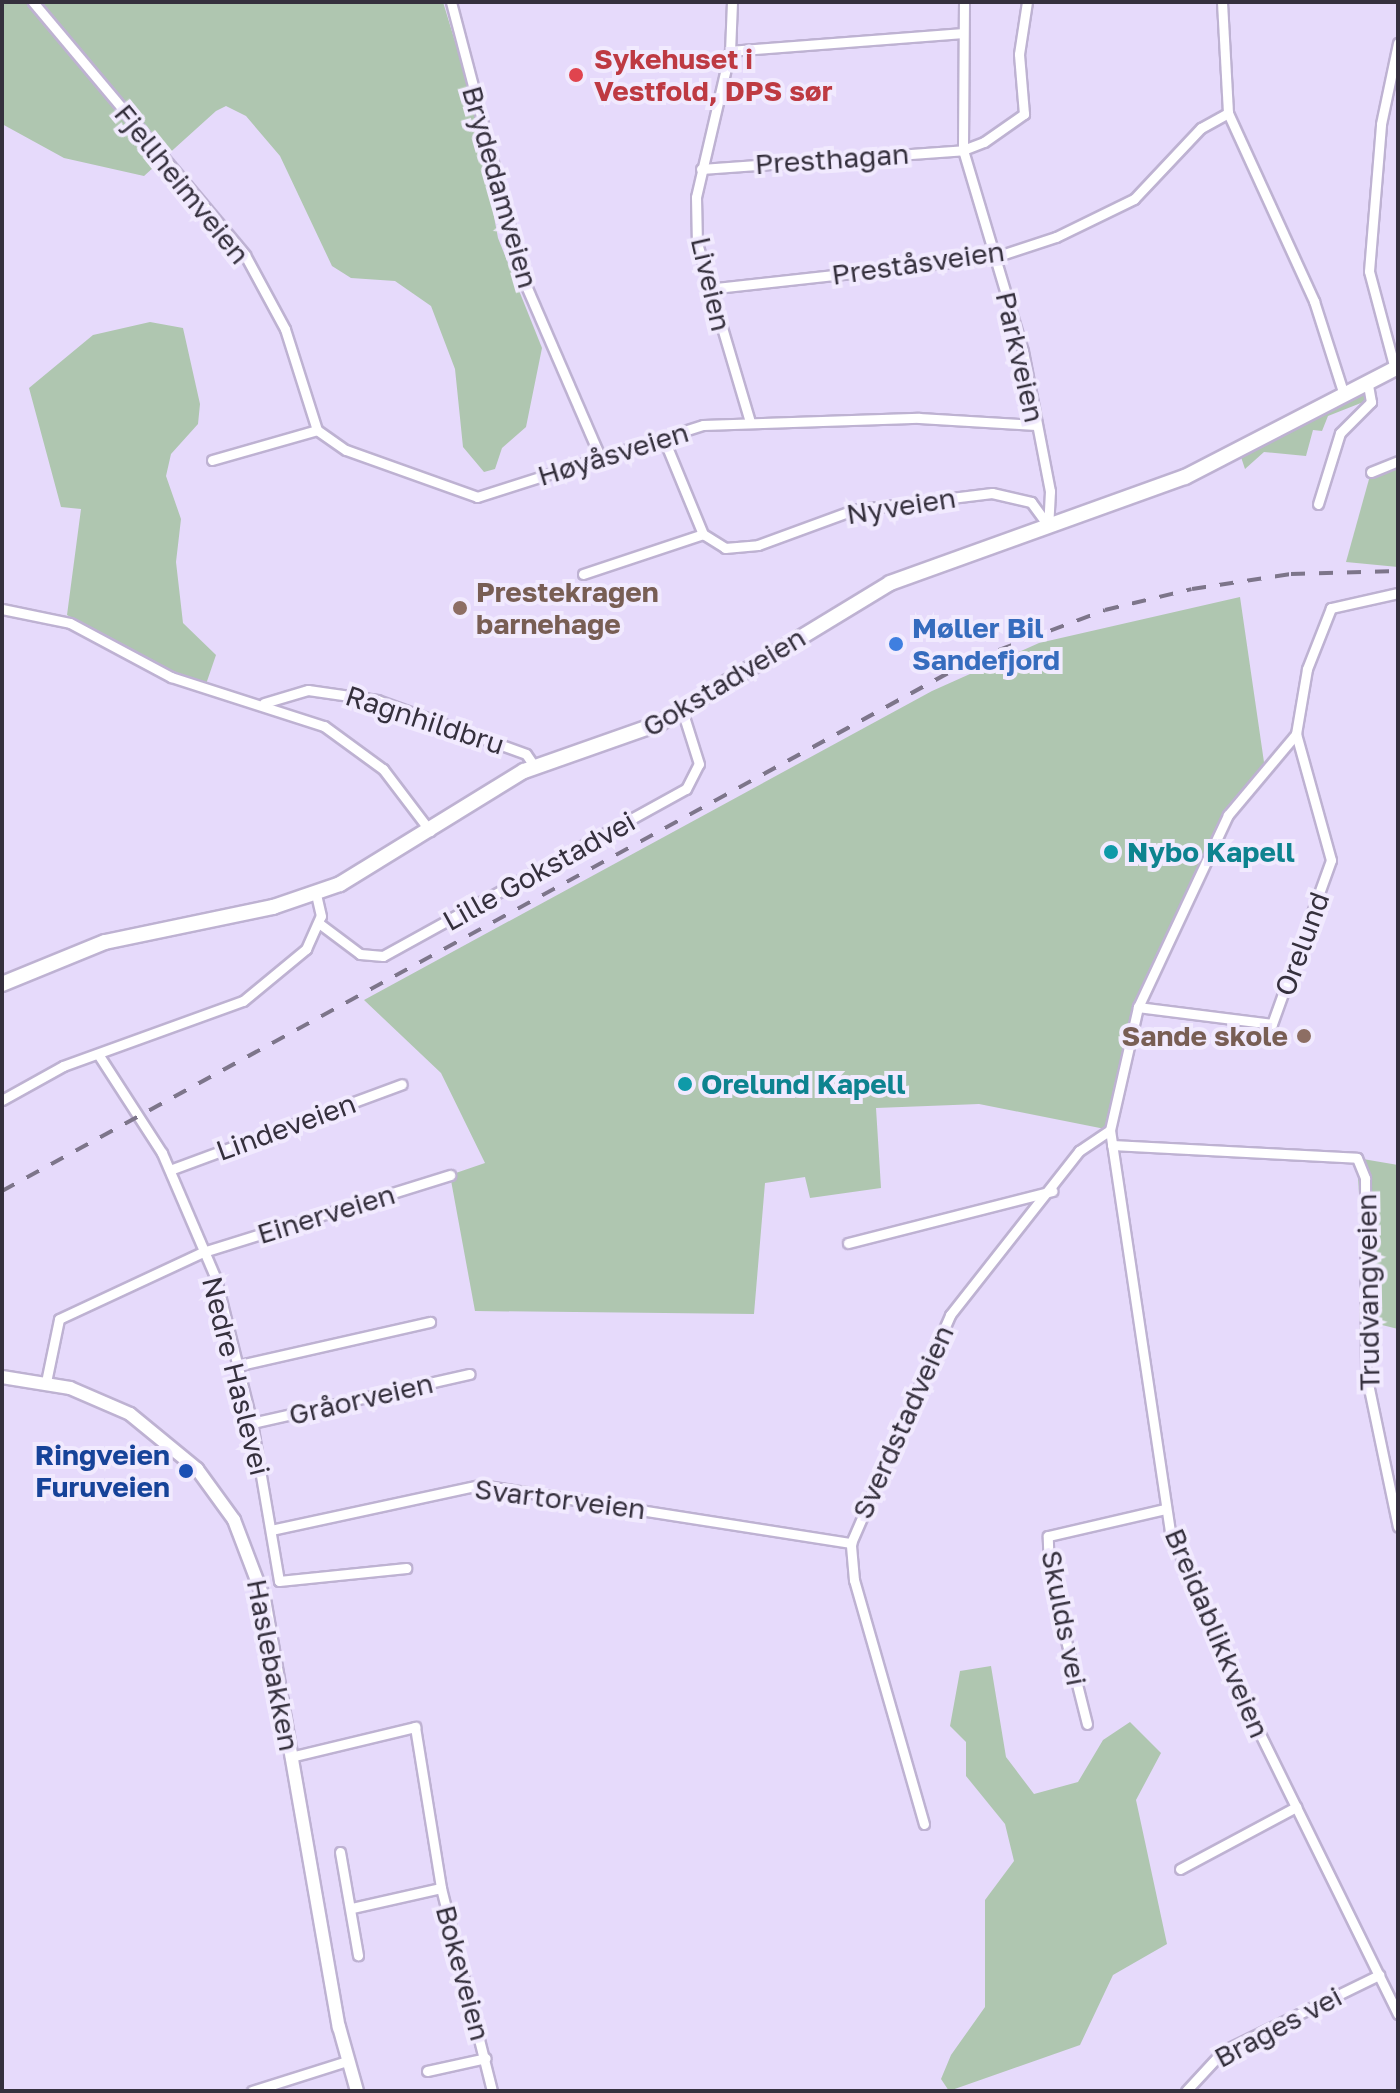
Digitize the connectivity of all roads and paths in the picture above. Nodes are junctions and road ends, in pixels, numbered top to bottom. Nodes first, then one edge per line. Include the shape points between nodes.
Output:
1 (33, 2) edge
2 (451, 2) edge
3 (732, 2) edge
4 (964, 2) edge
5 (1027, 2) edge
6 (1222, 2) edge
7 (962, 33) junction
8 (1398, 43) edge
9 (730, 51) junction
10 (1228, 113) junction
11 (963, 150) junction
12 (701, 169) junction
13 (995, 257) junction
14 (707, 289) junction
15 (1397, 369) edge
16 (1367, 380) junction
17 (1343, 392) junction
18 (750, 422) junction
19 (1036, 425) junction
20 (317, 430) junction
21 (665, 442) junction
22 (600, 457) junction
23 (212, 460) dead end
24 (1398, 461) edge
25 (1371, 472) dead end
26 (1318, 504) dead end
27 (1048, 525) junction
28 (703, 534) junction
29 (583, 574) dead end
30 (1398, 593) edge
31 (2, 609) edge
32 (264, 703) junction
33 (682, 710) junction
34 (1296, 734) junction
35 (534, 766) junction
36 (430, 832) junction
37 (316, 894) junction
38 (320, 924) junction
39 (2, 984) edge
40 (1138, 1007) junction
41 (98, 1054) junction
42 (402, 1084) dead end
43 (2, 1100) edge
44 (1110, 1130) junction
45 (1112, 1145) junction
46 (170, 1170) junction
47 (450, 1175) dead end
48 (1052, 1191) junction
49 (848, 1243) dead end
50 (203, 1252) junction
51 (430, 1322) dead end
52 (240, 1365) junction
53 (470, 1374) dead end
54 (2, 1377) edge
55 (46, 1382) junction
56 (252, 1423) junction
57 (1165, 1509) junction
58 (1398, 1527) edge
59 (271, 1530) junction
60 (851, 1543) junction
61 (406, 1568) dead end
62 (1087, 1724) dead end
63 (290, 1757) junction
64 (1296, 1807) junction
65 (924, 1824) dead end
66 (340, 1852) dead end
67 (1180, 1869) dead end
68 (441, 1888) junction
69 (352, 1908) junction
70 (358, 1955) dead end
71 (1379, 1975) junction
72 (1398, 2014) edge
73 (486, 2058) junction
74 (347, 2061) junction
75 (427, 2071) dead end
76 (252, 2091) edge
77 (357, 2091) edge
78 (492, 2091) edge
79 (1186, 2091) edge

1 - 20 street, Fjellheimveien via 245,255 285,329
2 - 22 street, Brydedamveien via 520,268
3 - 9 street, Liveien
4 - 7 street, Parkveien
5 - 11 street via 1019,54 1024,114
6 - 10 street
7 - 9 street
7 - 11 street, Parkveien
8 - 15 street via 1381,124 1369,271
9 - 12 street, Liveien
10 - 13 street, Preståsveien via 1201,128 1118,209
10 - 17 street via 1314,301
11 - 12 street, Presthagan
11 - 13 street, Parkveien
12 - 14 street, Liveien via 697,243
13 - 14 street, Preståsveien
13 - 19 street, Parkveien
14 - 18 street, Liveien
15 - 16 main road, Gokstadveien
16 - 17 main road, Gokstadveien
16 - 26 street via 1371,402 1340,433
17 - 27 main road, Gokstadveien via 1185,477
18 - 19 street, Høyåsveien via 919,418
18 - 21 street, Høyåsveien via 703,425
19 - 27 street, Parkveien via 1050,491
20 - 22 street, Høyåsveien via 346,450 477,497
20 - 23 street
21 - 22 street, Høyåsveien
21 - 28 street
24 - 25 street
27 - 28 street, Nyveien via 1031,502 992,493 853,510 746,548 718,546
27 - 33 main road, Gokstadveien via 890,583
28 - 29 street
30 - 34 street via 1331,608 1307,669
31 - 32 street via 70,623 171,677
32 - 35 street, Ragnhildbru via 308,690 377,700 526,754
32 - 36 street via 341,735 383,769
33 - 35 main road, Gokstadveien via 629,738
33 - 38 street, Lille Gokstadvei via 699,764 686,789 383,956 360,954
34 - 40 street via 1228,815
34 - 40 street, Orelund via 1331,860 1272,1024
35 - 36 main road, Gokstadveien
36 - 37 main road, Gokstadveien
37 - 38 street
37 - 39 main road, Gokstadveien via 105,942
38 - 41 street via 294,962 243,1001
40 - 44 street
41 - 43 street
41 - 46 street, Nedre Haslevei
42 - 46 street, Lindeveien
44 - 45 street, Breidablikkveien
44 - 48 street, Sverdstadveien via 1079,1151
45 - 57 street, Breidablikkveien
45 - 58 street, Trudvangveien via 1357,1158 1365,1178 1366,1374
46 - 50 street, Nedre Haslevei
47 - 50 street, Einerveien
48 - 49 street
48 - 60 street, Sverdstadveien via 950,1315
50 - 52 street, Nedre Haslevei
50 - 55 street, Einerveien via 59,1319
51 - 52 street
52 - 56 street, Nedre Haslevei
53 - 56 street, Gråorveien
54 - 55 main road, Haslebakken
55 - 63 main road, Haslebakken via 113,1405 151,1428 222,1502 264,1599
56 - 59 street, Nedre Haslevei
57 - 62 street, Skulds vei via 1048,1536 1049,1573
57 - 64 street, Breidablikkveien via 1215,1639
59 - 60 street, Svartorveien via 480,1485
59 - 61 street, Nedre Haslevei via 279,1581
60 - 65 street, Sverdstadveien via 854,1580
63 - 68 street, Bokeveien via 415,1727
63 - 74 main road, Haslebakken
64 - 67 street
64 - 71 street, Breidablikkveien
66 - 69 street
68 - 69 street, Bokeveien
68 - 73 street, Bokeveien
69 - 70 street
71 - 72 street, Breidablikkveien
71 - 79 street, Brages vei via 1223,2051
73 - 75 street, Bokeveien
73 - 78 street, Bokeveien
74 - 76 street
74 - 77 main road, Haslebakken

